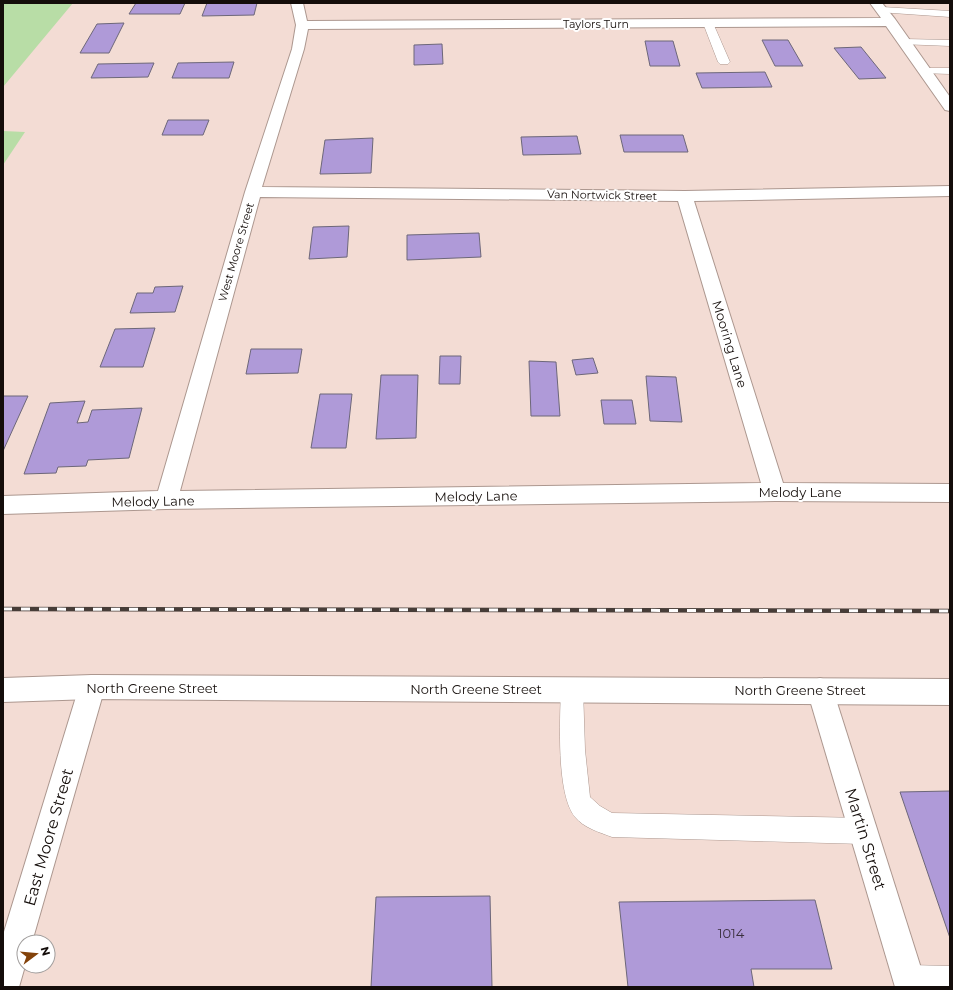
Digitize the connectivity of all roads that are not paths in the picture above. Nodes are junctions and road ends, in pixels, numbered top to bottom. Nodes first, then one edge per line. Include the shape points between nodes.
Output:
1 (297, 3) edge
2 (879, 7) edge
3 (950, 14) edge
4 (891, 22) junction
5 (708, 23) junction
6 (302, 25) junction
7 (904, 42) junction
8 (950, 43) edge
9 (724, 62) dead end
10 (924, 71) junction
11 (950, 71) edge
12 (950, 107) edge
13 (950, 191) edge
14 (253, 192) junction
15 (686, 196) junction
16 (775, 492) junction
17 (950, 494) edge
18 (166, 500) junction
19 (3, 505) edge
20 (92, 687) junction
21 (572, 689) junction
22 (3, 690) edge
23 (820, 690) junction
24 (950, 692) edge
25 (864, 831) junction
26 (950, 980) edge
27 (909, 983) edge
28 (3, 987) edge

1 - 6 street, West Moore Street
2 - 3 lane
2 - 4 street
4 - 5 street, Taylors Turn
4 - 7 street
5 - 6 street, Taylors Turn
5 - 9 lane
6 - 14 street, West Moore Street via 298,49
7 - 8 lane
7 - 10 street
10 - 11 lane
10 - 12 street
13 - 15 street, Van Nortwick Street
14 - 15 street, Van Nortwick Street
14 - 18 street, West Moore Street
15 - 16 street, Mooring Lane
16 - 17 street, Melody Lane
16 - 18 street, Melody Lane
18 - 19 street, Melody Lane
20 - 21 street, North Greene Street
20 - 22 street, North Greene Street
20 - 28 street, East Moore Street
21 - 23 street, North Greene Street
21 - 25 lane via 575,783 580,804 592,817 612,825
23 - 24 street, North Greene Street
23 - 25 street, Martin Street
25 - 27 street, Martin Street
26 - 27 lane

